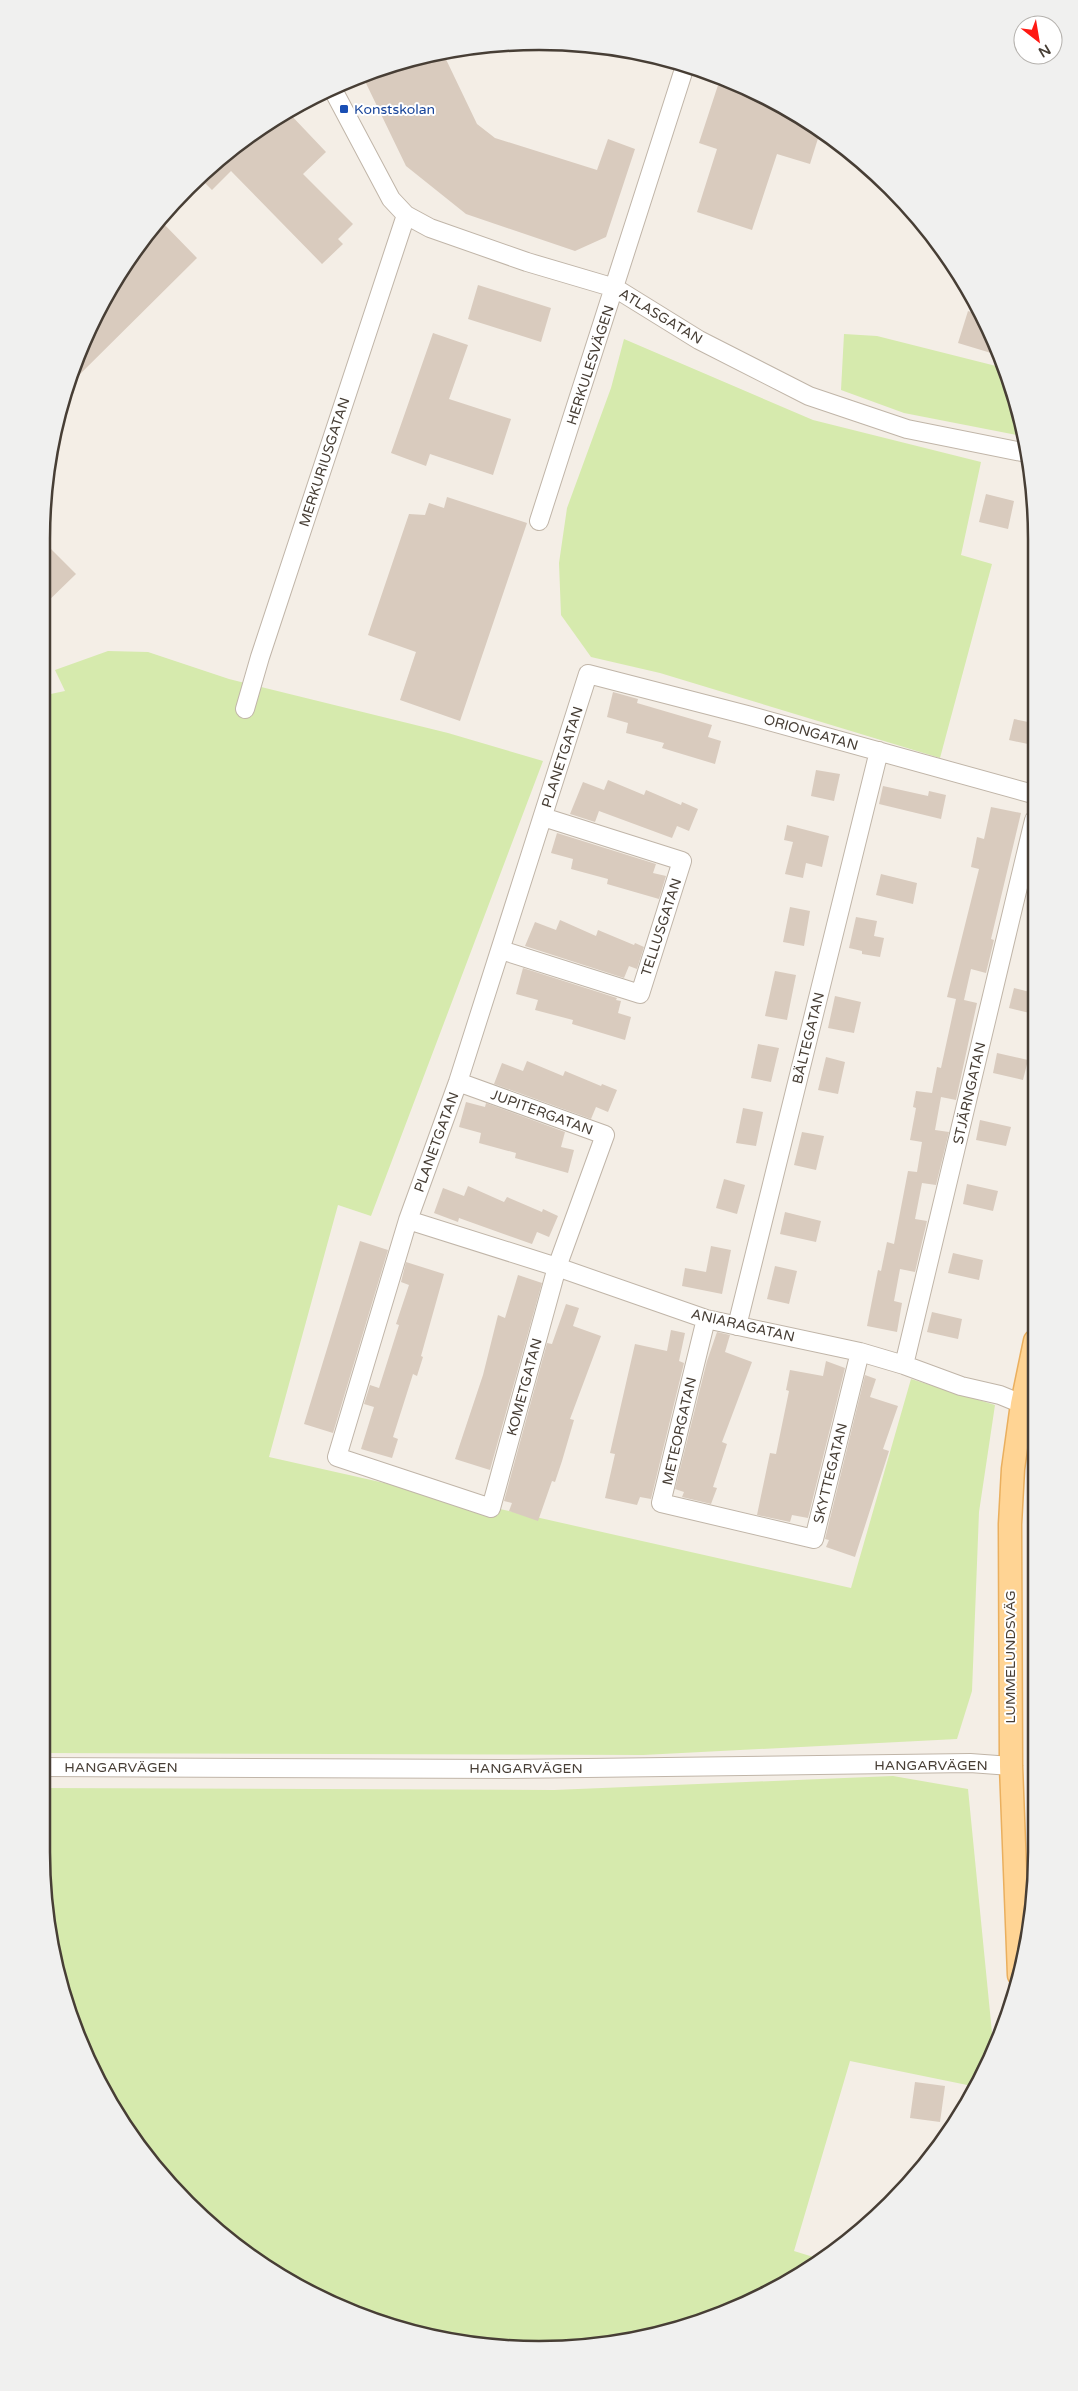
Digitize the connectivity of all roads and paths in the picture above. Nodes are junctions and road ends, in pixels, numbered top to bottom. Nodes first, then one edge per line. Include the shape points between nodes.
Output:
1 (683, 72) edge
2 (335, 94) edge
3 (406, 215) junction
4 (615, 288) junction
5 (1020, 452) edge
6 (540, 521) dead end
7 (588, 674) joint
8 (245, 709) dead end
9 (879, 751) junction
10 (1028, 792) edge
11 (543, 817) junction
12 (1028, 845) edge
13 (501, 950) junction
14 (458, 1082) junction
15 (408, 1220) junction
16 (557, 1267) junction
17 (706, 1319) junction
18 (737, 1326) junction
19 (860, 1352) junction
20 (904, 1365) junction
21 (1028, 1375) edge
22 (1022, 1404) junction
23 (491, 1508) joint
24 (731, 1520) joint
25 (50, 1766) edge
26 (1011, 1766) junction
27 (1018, 1951) edge

1 - 4 street, HERKULESVÄGEN
2 - 3 street, ATLASGATAN via 391,199
3 - 4 street, ATLASGATAN via 439,231 527,262
3 - 8 street, MERKURIUSGATAN
4 - 5 street, ATLASGATAN via 699,340 809,396 907,429
4 - 6 street, HERKULESVÄGEN
7 - 9 street, ORIONGATAN
7 - 11 street, PLANETGATAN
9 - 10 street, ORIONGATAN
9 - 18 street, BÄLTEGATAN
11 - 13 street, PLANETGATAN
11 - 13 street, TELLUSGATAN via 682,861 640,994
12 - 20 street, STJÄRNGATAN
13 - 14 street, PLANETGATAN
14 - 15 street, PLANETGATAN
14 - 16 street, JUPITERGATAN via 605,1135
15 - 16 street, ANIARAGATAN
15 - 23 street, PLANETGATAN via 337,1457
16 - 17 street, ANIARAGATAN
16 - 23 street, KOMETGATAN
17 - 18 street, ANIARAGATAN
17 - 24 street, METEORGATAN via 661,1503
18 - 19 street, ANIARAGATAN
19 - 20 street, ANIARAGATAN
19 - 24 street, SKYTTEGATAN via 814,1539
20 - 22 street, ANIARAGATAN
21 - 22 main road, LUMMELUNDSVÄG
22 - 26 main road, LUMMELUNDSVÄG via 1010,1524
25 - 26 street, HANGARVÄGEN via 505,1768 970,1763
26 - 27 main road, LUMMELUNDSVÄG

